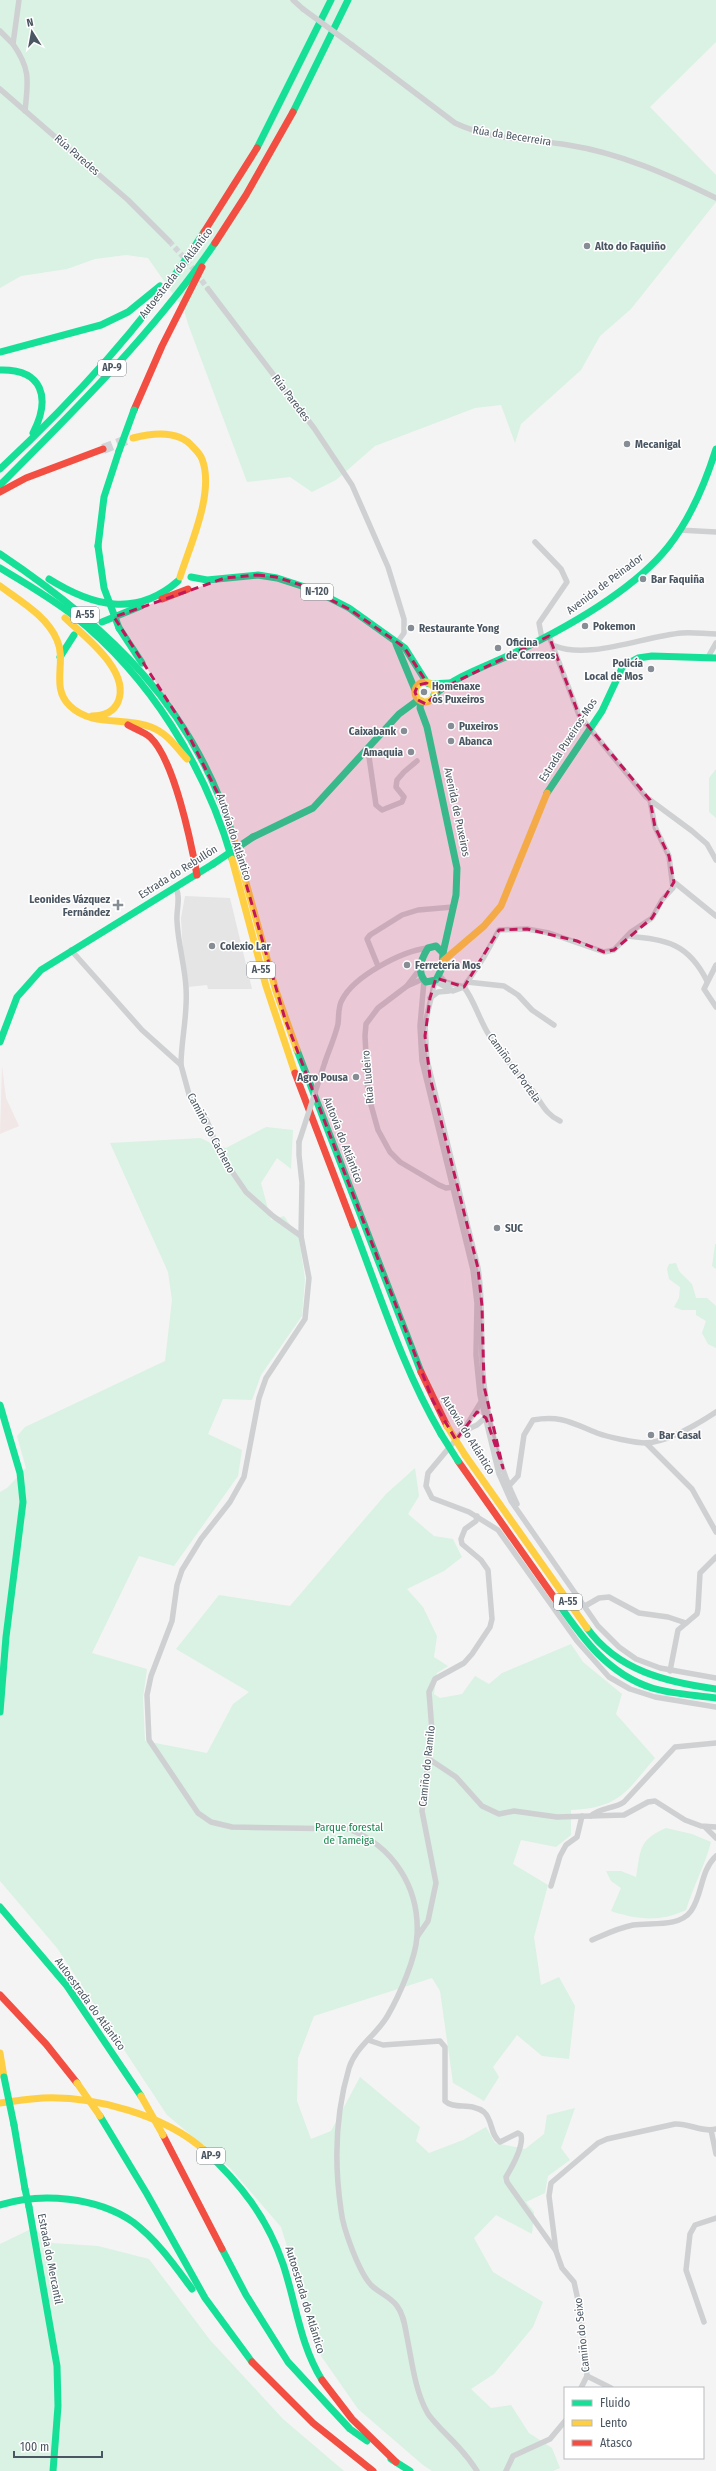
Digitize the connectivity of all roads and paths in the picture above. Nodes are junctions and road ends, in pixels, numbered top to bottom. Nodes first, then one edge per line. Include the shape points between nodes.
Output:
1 (20, 0) edge
2 (293, 0) edge
3 (331, 0) edge
4 (348, 0) edge
5 (0, 31) edge
6 (13, 44) junction
7 (0, 89) edge
8 (25, 111) junction
9 (716, 198) edge
10 (169, 241) tunnel mouth
11 (215, 242) junction
12 (181, 268) junction
13 (208, 289) tunnel mouth
14 (0, 352) edge
15 (0, 370) edge
16 (133, 438) tunnel mouth
17 (22, 448) junction
18 (103, 449) tunnel mouth
19 (716, 449) edge
20 (0, 469) edge
21 (0, 485) edge
22 (0, 492) edge
23 (679, 530) junction
24 (716, 532) edge
25 (535, 542) dead end
26 (188, 552) junction
27 (3, 556) edge
28 (0, 568) edge
29 (192, 577) junction
30 (225, 578) junction
31 (179, 579) junction
32 (0, 586) edge
33 (193, 588) junction
34 (150, 599) junction
35 (51, 600) junction
36 (141, 606) junction
37 (102, 622) dead end
38 (716, 634) edge
39 (55, 636) junction
40 (545, 637) junction
41 (716, 643) edge
42 (396, 644) junction
43 (555, 646) junction
44 (712, 658) edge
45 (58, 663) junction
46 (155, 683) junction
47 (428, 683) junction
48 (453, 683) junction
49 (415, 690) junction
50 (432, 697) junction
51 (420, 700) junction
52 (82, 714) junction
53 (123, 722) junction
54 (427, 727) junction
55 (590, 728) junction
56 (365, 752) junction
57 (418, 761) dead end
58 (199, 772) junction
59 (650, 800) junction
60 (716, 860) edge
61 (197, 875) junction
62 (674, 882) junction
63 (176, 888) junction
64 (453, 907) junction
65 (716, 916) edge
66 (448, 926) junction
67 (628, 936) junction
68 (445, 939) junction
69 (457, 947) junction
70 (71, 950) junction
71 (438, 951) junction
72 (410, 953) junction
73 (421, 960) junction
74 (716, 965) edge
75 (378, 966) junction
76 (420, 969) junction
77 (713, 975) edge
78 (437, 978) junction
79 (423, 980) junction
80 (707, 981) junction
81 (466, 985) junction
82 (407, 986) junction
83 (453, 990) junction
84 (430, 998) junction
85 (716, 1007) edge
86 (554, 1025) dead end
87 (0, 1042) edge
88 (181, 1066) junction
89 (560, 1121) dead end
90 (455, 1187) junction
91 (301, 1236) junction
92 (482, 1321) junction
93 (481, 1402) junction
94 (0, 1405) edge
95 (716, 1412) edge
96 (473, 1417) junction
97 (485, 1418) junction
98 (471, 1428) junction
99 (464, 1431) junction
100 (488, 1433) junction
101 (646, 1443) junction
102 (503, 1468) junction
103 (507, 1488) junction
104 (477, 1516) junction
105 (474, 1524) junction
106 (491, 1525) junction
107 (716, 1532) edge
108 (516, 1554) junction
109 (716, 1557) edge
110 (533, 1568) junction
111 (554, 1598) junction
112 (585, 1606) junction
113 (686, 1623) junction
114 (577, 1641) junction
115 (670, 1671) junction
116 (716, 1678) edge
117 (716, 1689) edge
118 (716, 1698) edge
119 (716, 1706) edge
120 (0, 1712) edge
121 (716, 1743) edge
122 (429, 1759) junction
123 (582, 1816) junction
124 (591, 1816) junction
125 (705, 1827) junction
126 (716, 1827) edge
127 (716, 1838) edge
128 (716, 1856) edge
129 (551, 1886) dead end
130 (0, 1907) edge
131 (417, 1937) junction
132 (592, 1940) dead end
133 (0, 1995) edge
134 (368, 2040) junction
135 (0, 2053) edge
136 (0, 2103) edge
137 (714, 2130) edge
138 (716, 2154) edge
139 (0, 2205) edge
140 (716, 2218) edge
141 (556, 2251) junction
142 (216, 2314) junction
143 (704, 2322) dead end
144 (587, 2376) junction
145 (582, 2387) edge
146 (609, 2387) edge
147 (564, 2422) edge
148 (396, 2462) junction
149 (53, 2471) edge
150 (373, 2471) edge
151 (410, 2471) edge
152 (477, 2471) edge
153 (506, 2471) edge

1 - 6 street
2 - 9 street, Rúa da Becerreira, bridge via 455,123 496,136 608,153 675,178
3 - 12 main road, Autoestrada do Atlántico / AP-9 via 256,150
4 - 11 main road, Autoestrada do Atlántico / AP-9 via 278,140
5 - 6 street
6 - 8 street via 24,60 27,71
7 - 8 street, Rúa Paredes
8 - 10 street, Rúa Paredes via 128,200
11 - 21 main road, Autoestrada do Atlántico / AP-9 via 136,342
11 - 46 main road, bridge via 162,346 134,410 107,482 98,520 98,561 105,594 119,628
12 - 14 main road via 142,302 114,319 89,329
12 - 17 main road, Autoestrada do Atlántico / AP-9 via 97,372
13 - 42 street, Rúa Paredes via 314,428 352,485 388,568 404,619 404,633
15 - 17 main road via 26,373 38,385 44,399 43,416
16 - 26 main road via 151,433 176,435 189,442 202,458 206,482
17 - 20 main road, Autoestrada do Atlántico / AP-9
18 - 22 main road via 26,478
19 - 23 main road, Avenida de Peinador via 710,471
23 - 24 street
23 - 40 main road, Avenida de Peinador via 658,558 580,618
25 - 40 street via 561,569 567,582 539,623
26 - 31 main road
26 - 34 main road via 171,580
27 - 34 main road via 18,561 85,599 124,604
27 - 46 main road, Autovía do Atlántico / A-55 via 53,589 99,626
28 - 35 main road, Autovía do Atlántico / A-55
29 - 30 main road, N-120
29 - 31 main road, N-120 via 186,575
29 - 33 main road
30 - 33 main road, N-120
30 - 42 main road, N-120 via 256,575 276,577 301,585 367,620
31 - 33 main road via 181,588
31 - 34 main road via 162,596
32 - 39 main road via 44,622
33 - 36 main road
34 - 36 main road
35 - 52 main road via 113,666 121,685 119,700 113,709 96,716
35 - 58 main road, Autovía do Atlántico / A-55 via 94,633 148,691 174,727
36 - 37 main road
38 - 43 street via 683,633 568,652
39 - 45 main road via 59,648
39 - 45 main road via 64,640 73,637 62,651
40 - 43 street
40 - 48 main road, Avenida de Peinador
41 - 44 street
42 - 47 main road, N-120 via 409,651
42 - 49 main road, N-120
43 - 55 street via 573,703
44 - 55 main road, Estrada Puxeiros-Mos via 652,656 631,661 619,672 608,698
45 - 52 main road via 62,694 69,705
46 - 117 main road, Autovía do Atlántico / A-55, bridge via 185,728 223,804 286,1018 422,1378 447,1426 588,1630 606,1650 631,1669 646,1675 675,1684
47 - 48 main road, Avenida de Peinador
47 - 49 main road via 418,685
47 - 50 main road, N-120 via 434,690
48 - 50 main road, Avenida de Peinador
49 - 51 main road, N-120
50 - 51 main road
50 - 54 main road, Avenida de Puxeiros / N-120
51 - 54 main road, Avenida de Puxeiros / N-120 via 420,708
51 - 56 main road, Estrada do Rebullón via 403,710
52 - 53 main road via 94,720
53 - 58 main road via 161,732
53 - 61 main road via 140,730 158,747 167,766 191,842
54 - 64 main road, Avenida de Puxeiros / N-120 via 456,856 457,881
55 - 59 street
55 - 69 main road, Estrada Puxeiros-Mos via 548,790 501,906 484,926
56 - 57 street via 369,757 376,804 382,810 402,802 404,797 396,787 397,780
56 - 61 main road, Estrada do Rebullón, bridge via 313,808 253,837
58 - 110 main road, Autovía do Atlántico / A-55, bridge via 222,828 282,1037 410,1373 426,1408 458,1461
59 - 60 street via 707,844
59 - 62 street via 655,827 669,856
61 - 63 main road, Estrada do Rebullón
62 - 65 street
62 - 67 street via 673,888 662,900 652,918
63 - 70 main road, Estrada do Rebullón
63 - 88 street, Camiño do Cacheno via 179,897 179,950 187,990
64 - 66 main road, Avenida de Puxeiros / N-120
64 - 75 street via 418,910 402,915 370,935 367,939 368,946
66 - 68 main road, Avenida de Puxeiros
66 - 71 main road, N-120
67 - 80 street via 675,945 691,955
67 - 81 street via 614,950 604,952 549,933 527,929 499,930
68 - 69 main road via 450,946
68 - 71 main road, Avenida de Puxeiros
69 - 71 main road, Estrada Puxeiros-Mos
69 - 71 main road
70 - 87 main road, Estrada do Rebullón via 41,970 22,988
70 - 88 street via 142,1030
71 - 72 street
71 - 73 main road
71 - 78 main road, Avenida de Puxeiros
72 - 73 street via 420,956
72 - 75 street
73 - 76 main road
74 - 77 street
75 - 91 street, bridge via 341,1001 337,1025 299,1142 302,1182
76 - 79 main road
76 - 82 street, Rúa Ludeiro
77 - 80 street
78 - 79 main road via 429,983
78 - 81 street via 445,982
78 - 83 street
78 - 84 street
79 - 82 street, Rúa Ludeiro
79 - 90 street via 421,1056 429,1097
80 - 85 street via 704,989
81 - 83 street
81 - 86 street via 504,986
81 - 89 street, Camiño da Portela via 489,1035 512,1069 533,1091 544,1110
82 - 90 street, Rúa Ludeiro via 378,1008 366,1024 366,1060 371,1110 382,1140 400,1162 439,1185
83 - 84 street via 438,992
84 - 90 street via 425,1024 427,1060
88 - 91 street, Camiño do Cacheno via 190,1098 207,1121 220,1154 233,1175 246,1192
90 - 92 street via 478,1268
90 - 93 street via 476,1287 476,1355
91 - 131 street via 309,1278 305,1319 266,1378 259,1398 244,1477 239,1488 201,1538 182,1570 177,1585 172,1621 151,1676 147,1696 149,1740 198,1813 211,1822 232,1827 348,1829 366,1836 387,1851 400,1870 416,1910
92 - 97 street via 479,1353
92 - 102 street via 484,1386
93 - 96 street
93 - 97 street
94 - 120 main road via 20,1474 24,1502 6,1638
95 - 101 street via 694,1426
96 - 97 street
96 - 99 street
97 - 98 street
97 - 100 street
97 - 102 street
98 - 99 street
98 - 100 street via 483,1428
99 - 104 street via 432,1466 426,1479 426,1486 437,1501
100 - 103 street
101 - 103 street via 599,1433 568,1420 549,1417 533,1420 524,1435 518,1476
101 - 107 street via 692,1489
102 - 103 street
103 - 112 street via 524,1519
104 - 105 street, Camiño do Ramilo
104 - 106 street
105 - 106 street
105 - 122 street, Camiño do Ramilo via 465,1529 461,1539 462,1544 481,1560 488,1570 492,1619 490,1627 464,1663 432,1682 429,1692 432,1731
106 - 108 street via 504,1537
108 - 110 main road
108 - 114 street
109 - 113 street via 700,1573 698,1609
110 - 111 main road, Autovía do Atlántico / A-55
111 - 114 main road
111 - 118 main road, Autovía do Atlántico / A-55 via 590,1646 617,1671 652,1688
112 - 113 street via 599,1598 609,1597 639,1613 668,1617
112 - 115 street via 598,1626 619,1648 636,1659
113 - 115 street via 678,1630 674,1640
114 - 119 street via 609,1677 630,1689 655,1697
115 - 116 street
121 - 124 street via 675,1747 624,1802 617,1807 595,1812
122 - 123 street via 456,1777 482,1806 499,1814 514,1811
122 - 131 street, Camiño do Ramilo via 422,1811 436,1883 428,1921
123 - 124 street
123 - 129 street via 577,1837 566,1845 560,1856
124 - 125 street via 624,1815 655,1801 685,1820
125 - 126 street
125 - 127 street
128 - 132 street via 706,1869 692,1909 687,1915 663,1923 624,1927
130 - 148 main road, Autoestrada do Atlántico / AP-9, bridge via 67,1986 141,2096 246,2296 288,2362 350,2429
131 - 134 street via 402,1990 379,2029
133 - 142 main road, bridge via 46,2044 100,2116 147,2194 189,2272
134 - 141 street via 382,2045 440,2041 442,2043 445,2047 445,2101 448,2105 478,2108 485,2113 496,2139 500,2142 518,2133 521,2135 515,2164 506,2177 507,2182
134 - 152 street via 357,2051 350,2067 336,2126 336,2156 344,2225 365,2276 371,2285 397,2306 403,2319 420,2396 428,2414 469,2458
135 - 149 main road, Estrada do Mercantil, bridge via 58,2366
136 - 148 main road, Autoestrada do Atlántico / AP-9 via 50,2097 105,2102 163,2123 184,2135 216,2160 248,2195 270,2232 285,2270 309,2356 325,2385 346,2414
137 - 138 street
137 - 141 street, Camiño do Seixo via 685,2123 675,2124 598,2143 583,2158 560,2174 550,2187
139 - 142 main road via 29,2198 58,2198 93,2203 135,2223 165,2252 197,2295
140 - 143 street via 693,2227 690,2234 686,2270
141 - 144 street, Camiño do Seixo via 559,2261 576,2288
142 - 150 main road via 227,2331 288,2402 339,2447
144 - 145 street, Camiño do Seixo
144 - 146 street
147 - 153 street via 550,2439 513,2456
148 - 151 main road, Autoestrada do Atlántico / AP-9

